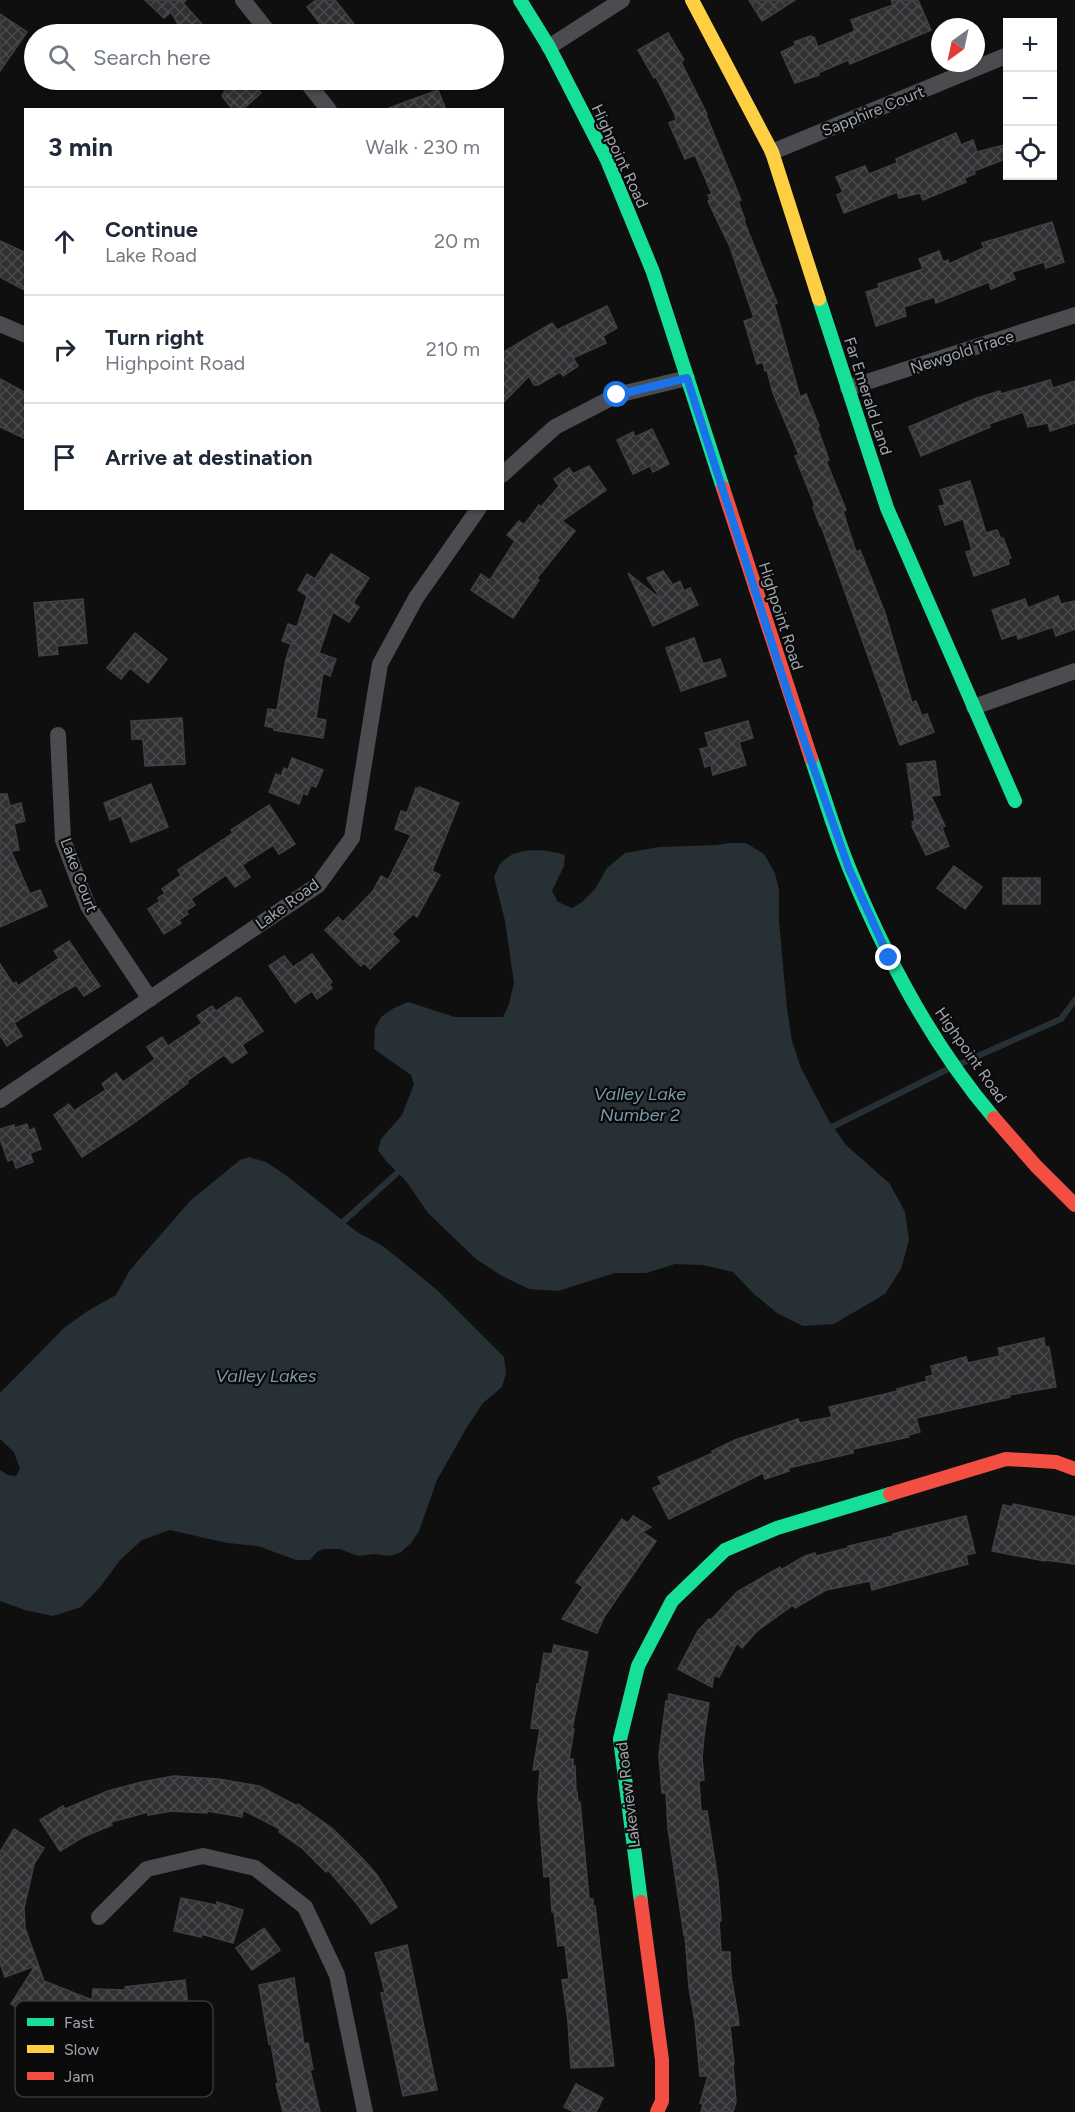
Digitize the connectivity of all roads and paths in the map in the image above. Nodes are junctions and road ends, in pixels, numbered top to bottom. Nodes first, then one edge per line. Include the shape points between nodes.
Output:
1 (243, 0) edge
2 (520, 0) edge
3 (622, 0) edge
4 (692, 0) edge
5 (262, 24) edge
6 (549, 47) junction
7 (1003, 57) edge
8 (313, 90) edge
9 (327, 108) edge
10 (772, 152) junction
11 (1075, 315) edge
12 (0, 324) edge
13 (24, 335) edge
14 (687, 378) junction
15 (848, 388) junction
16 (504, 474) edge
17 (478, 510) edge
18 (1075, 671) edge
19 (974, 707) junction
20 (58, 735) dead end
21 (1015, 801) dead end
22 (150, 999) junction
23 (0, 1100) edge
24 (1075, 1205) edge
25 (1075, 1469) edge
26 (99, 1917) dead end
27 (365, 2112) edge
28 (657, 2112) edge

1 - 5 street
2 - 6 street, Highpoint Road
3 - 6 street
4 - 10 street, Far Emerald Land
6 - 14 street, Highpoint Road via 607,160 653,272
7 - 10 street, Sapphire Court
8 - 9 street
10 - 15 street, Far Emerald Land
11 - 15 street, Newgold Trace
12 - 13 street
14 - 16 street via 617,395 555,427
14 - 24 street, Highpoint Road via 792,706 849,869 889,958 938,1042 987,1109
15 - 19 street, Far Emerald Land via 887,508
17 - 22 street, Lake Road via 416,598 380,664 352,838 318,885
18 - 19 street
19 - 21 street, Far Emerald Land
20 - 22 street, Lake Court via 63,840 88,906
22 - 23 street, Lake Road
25 - 28 street, Lakeview Road via 1056,1462 1006,1459 777,1528 724,1550 672,1601 638,1666 620,1739 662,2060 662,2101
26 - 27 street via 147,1869 203,1856 255,1868 305,1907 337,1975

